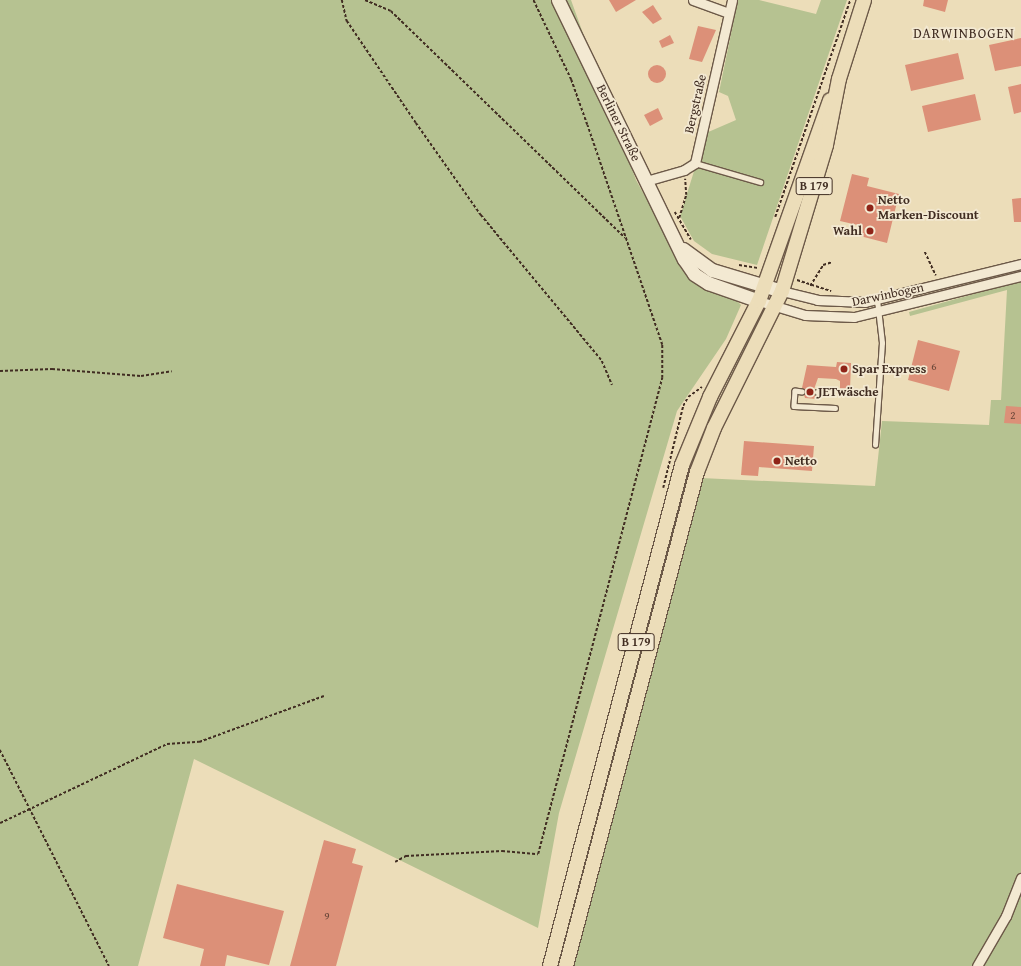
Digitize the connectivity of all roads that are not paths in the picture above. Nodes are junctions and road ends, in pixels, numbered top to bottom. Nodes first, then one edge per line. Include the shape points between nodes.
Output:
1 (558, 0) edge
2 (693, 0) edge
3 (732, 0) edge
4 (864, 0) edge
5 (729, 13) junction
6 (839, 79) junction
7 (695, 163) junction
8 (646, 181) junction
9 (760, 182) dead end
10 (678, 245) junction
11 (1021, 264) edge
12 (1021, 276) edge
13 (766, 286) junction
14 (782, 291) junction
15 (877, 300) junction
16 (759, 301) junction
17 (776, 307) junction
18 (879, 313) junction
19 (802, 392) dead end
20 (817, 392) dead end
21 (830, 393) dead end
22 (835, 408) dead end
23 (874, 445) dead end
24 (1021, 878) edge
25 (550, 966) edge
26 (566, 966) edge
27 (977, 966) edge

1 - 8 street, Berliner Straße
2 - 5 street
3 - 5 street, Bergstraße
4 - 6 main road, B 179
5 - 7 street, Bergstraße
6 - 13 main road, B 179 via 813,141
6 - 14 main road, B 179 via 826,145
7 - 8 street via 684,170
7 - 9 lane
8 - 10 street, Berliner Straße
10 - 13 street, Berliner Straße via 712,270
10 - 16 street, Berliner Straße via 684,259 700,279
11 - 15 street, Darwinbogen
12 - 18 street, Darwinbogen
13 - 14 street, Berliner Straße
13 - 16 main road, B 179
14 - 15 street, Darwinbogen via 833,302
14 - 17 main road, B 179
15 - 18 lane
16 - 17 street, Darwinbogen
16 - 25 main road, B 179 via 710,397 682,465
17 - 18 street, Darwinbogen via 820,317
17 - 26 main road, B 179 via 714,428 697,472
18 - 23 lane via 882,343
19 - 22 lane via 795,391 794,406
20 - 21 lane
24 - 27 street via 1006,916

